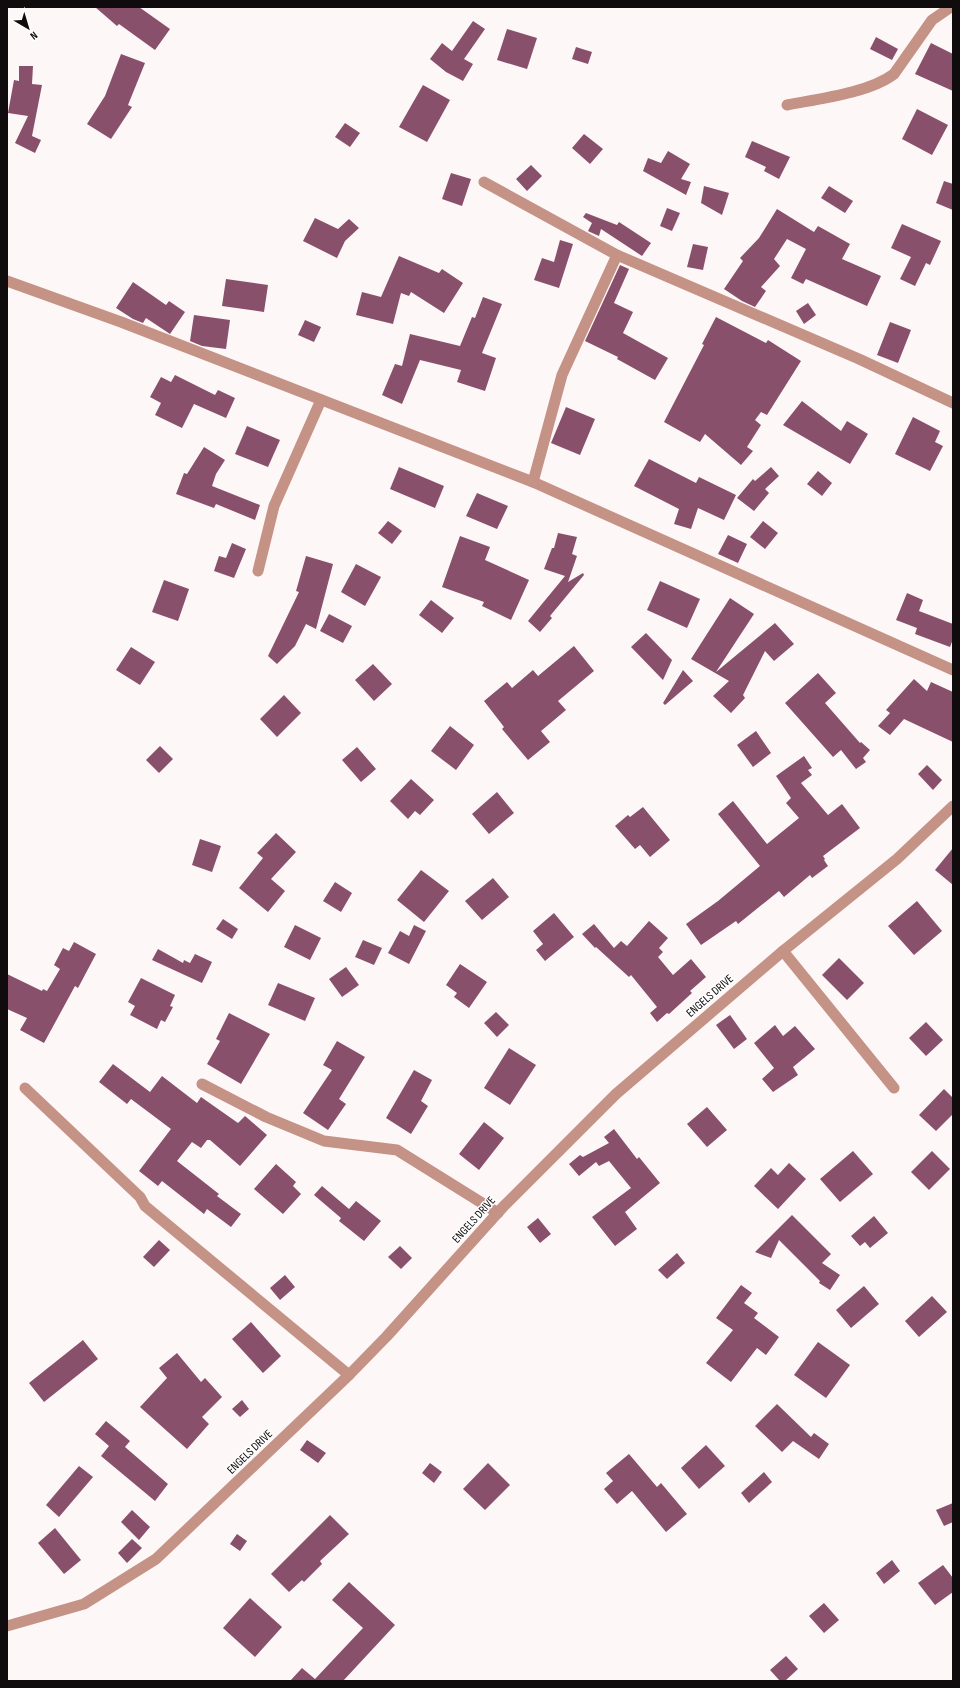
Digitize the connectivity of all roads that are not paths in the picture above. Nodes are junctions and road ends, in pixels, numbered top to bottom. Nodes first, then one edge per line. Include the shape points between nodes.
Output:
1 (951, 7) edge
2 (787, 106) dead end
3 (484, 182) dead end
4 (617, 255) junction
5 (7, 281) edge
6 (320, 400) junction
7 (953, 403) edge
8 (533, 482) junction
9 (258, 571) dead end
10 (953, 670) edge
11 (953, 806) edge
12 (783, 951) junction
13 (202, 1084) dead end
14 (25, 1088) dead end
15 (894, 1088) dead end
16 (498, 1213) junction
17 (349, 1375) junction
18 (7, 1626) edge

1 - 2 street via 932,20 894,74 885,81 831,98
3 - 4 street
4 - 7 street via 859,359
4 - 8 street via 562,375
5 - 6 street via 121,322
6 - 8 street
6 - 9 street via 274,506
8 - 10 street
11 - 12 street, ENGELS DRIVE via 897,859
12 - 15 street
12 - 16 street, ENGELS DRIVE via 616,1094
13 - 16 street via 266,1117 324,1141 397,1150
14 - 17 street via 140,1197 146,1206
16 - 17 street, ENGELS DRIVE
17 - 18 street, ENGELS DRIVE via 156,1560 84,1604

